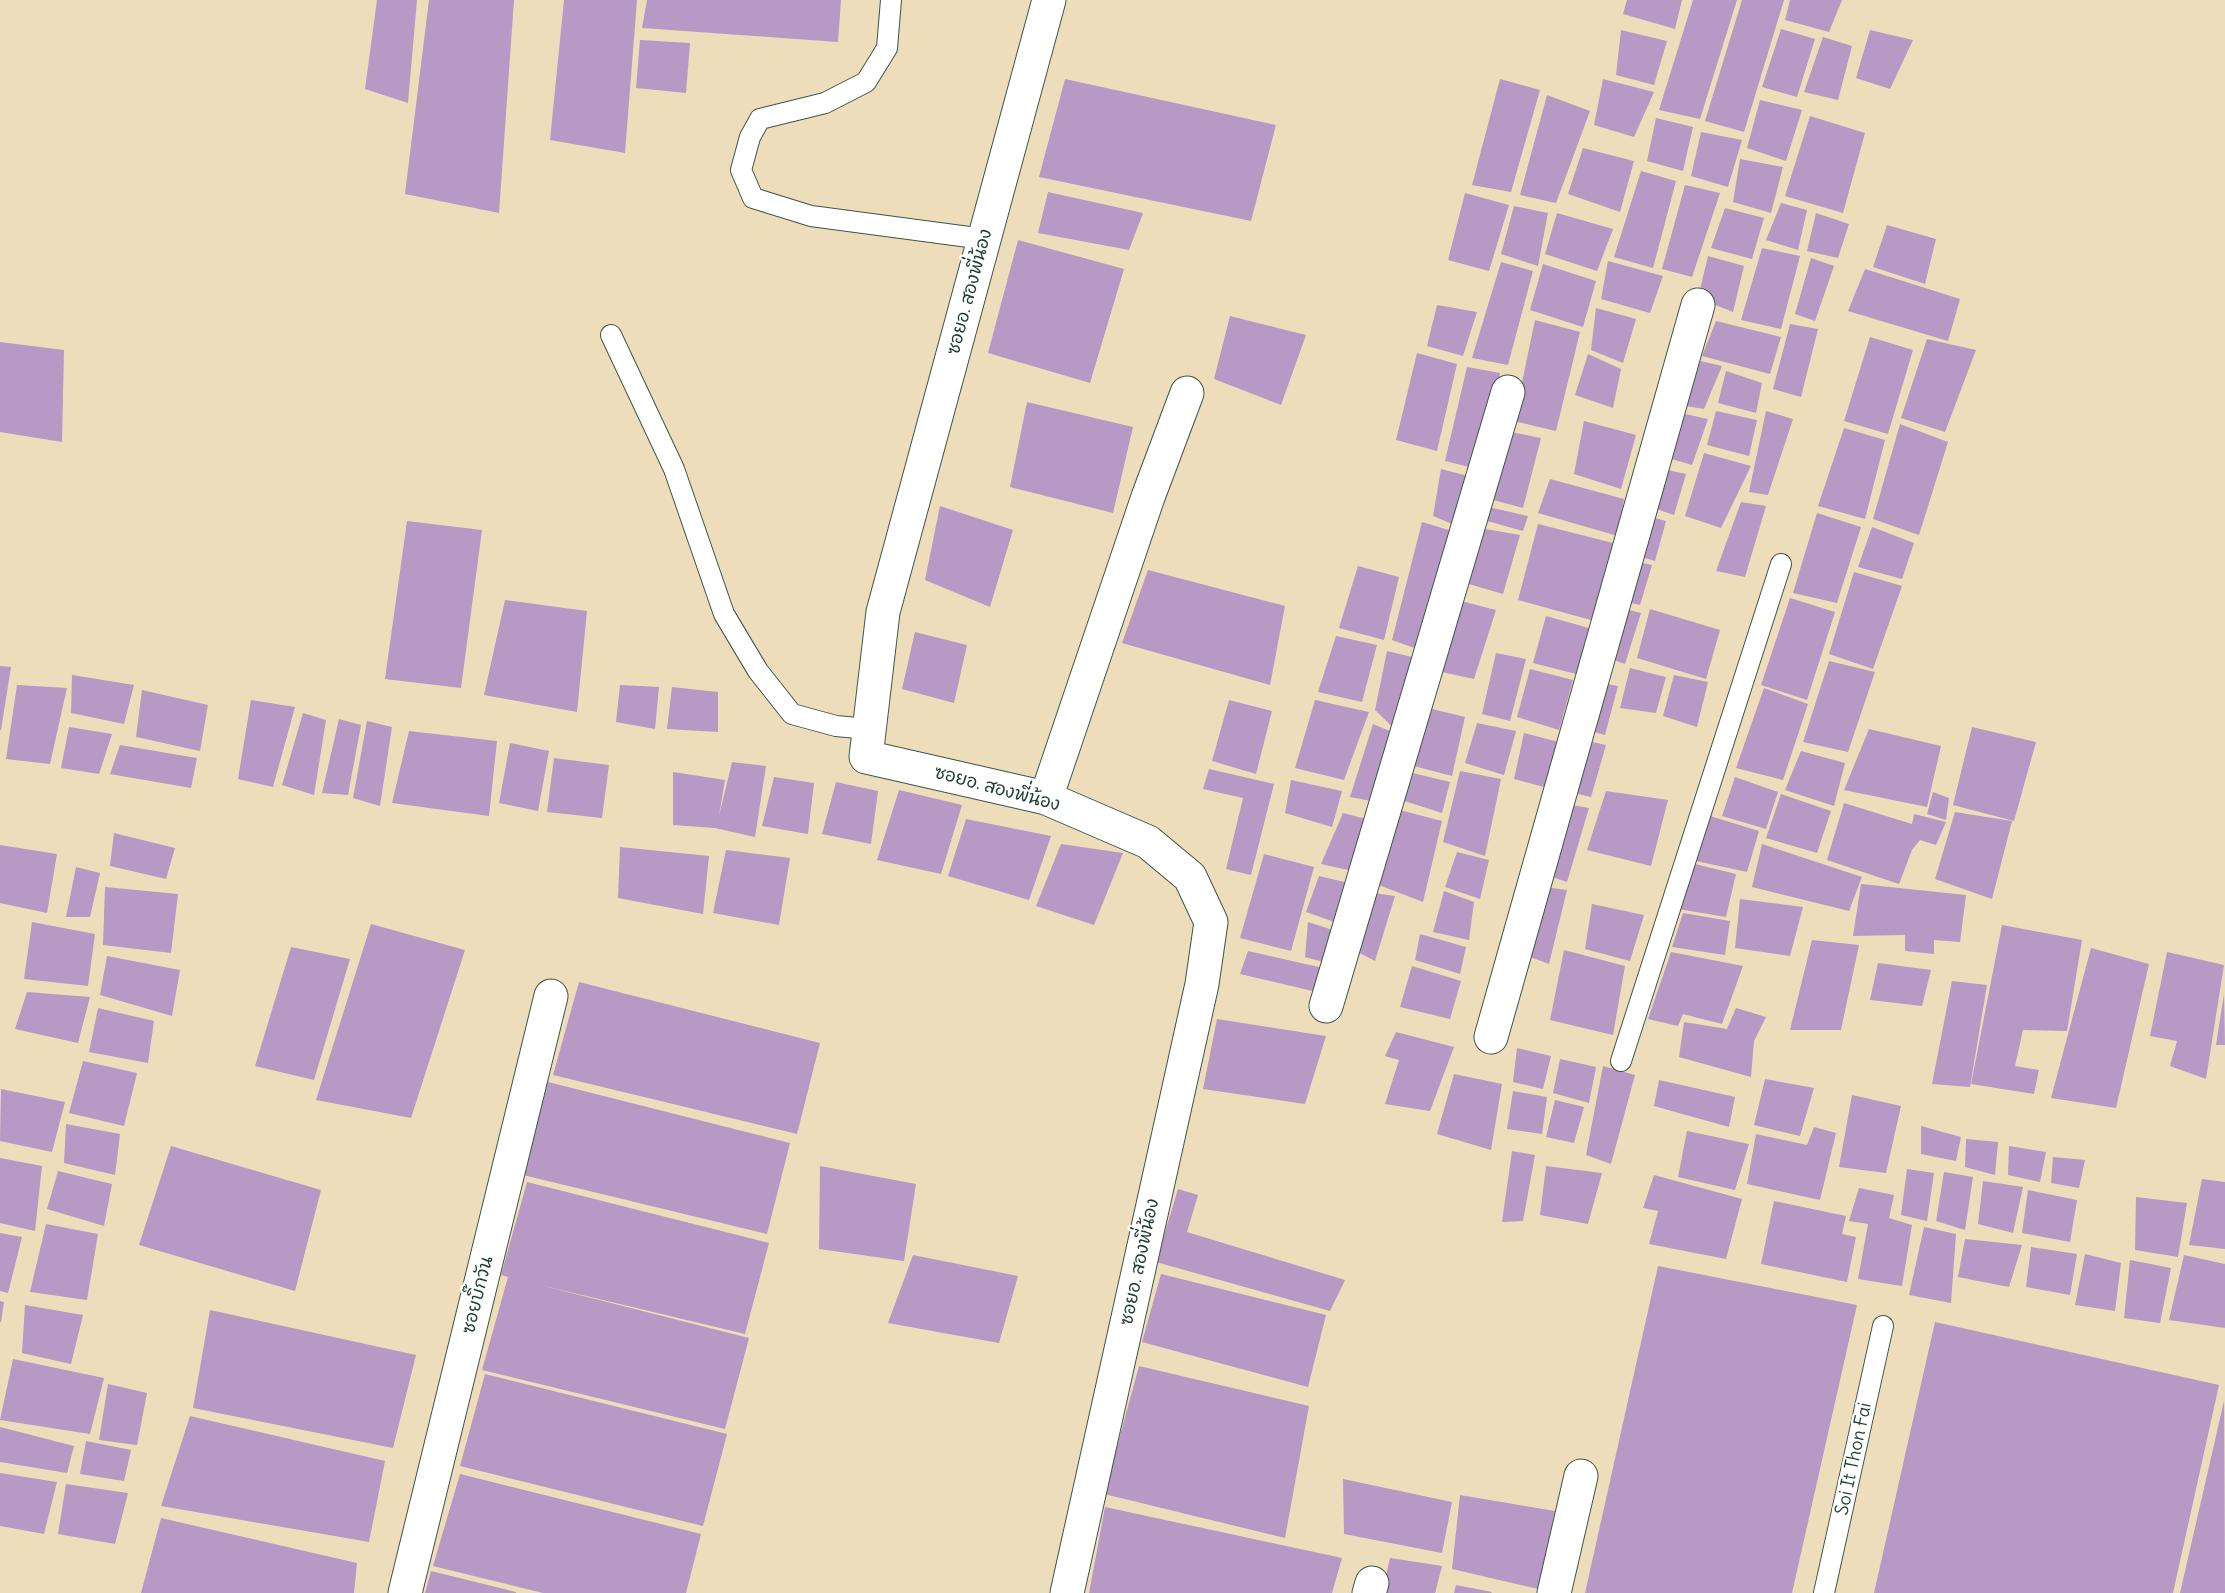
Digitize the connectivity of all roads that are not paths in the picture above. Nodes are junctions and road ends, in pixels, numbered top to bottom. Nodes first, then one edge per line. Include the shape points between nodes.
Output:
1 (891, 0) edge
2 (1049, 0) edge
3 (984, 239) junction
4 (1698, 305) dead end
5 (611, 334) dead end
6 (1508, 392) dead end
7 (1187, 393) dead end
8 (1780, 564) dead end
9 (869, 729) junction
10 (1046, 798) junction
11 (551, 996) dead end
12 (1326, 1006) dead end
13 (1491, 1037) dead end
14 (1621, 1061) dead end
15 (1883, 1326) dead end
16 (1581, 1476) dead end
17 (405, 1593) edge
18 (1067, 1593) edge
19 (1554, 1593) edge
20 (1824, 1593) edge

1 - 3 lane via 887,48 866,82 825,103 760,119 750,137 741,170 753,198 811,216
2 - 3 street, ซอยอ. สองพี่น้อง
3 - 9 street, ซอยอ. สองพี่น้อง via 883,612
4 - 13 street
5 - 9 lane via 674,469 724,614 758,671 792,714 836,726
6 - 12 street
7 - 10 street
8 - 14 lane
9 - 10 street, ซอยอ. สองพี่น้อง via 866,757
10 - 18 street, ซอยอ. สองพี่น้อง via 1148,842 1190,876 1211,922 1202,984
11 - 17 street, ซอยบิ๊กวัน
15 - 20 lane, Soi It Thon Fai
16 - 19 street

